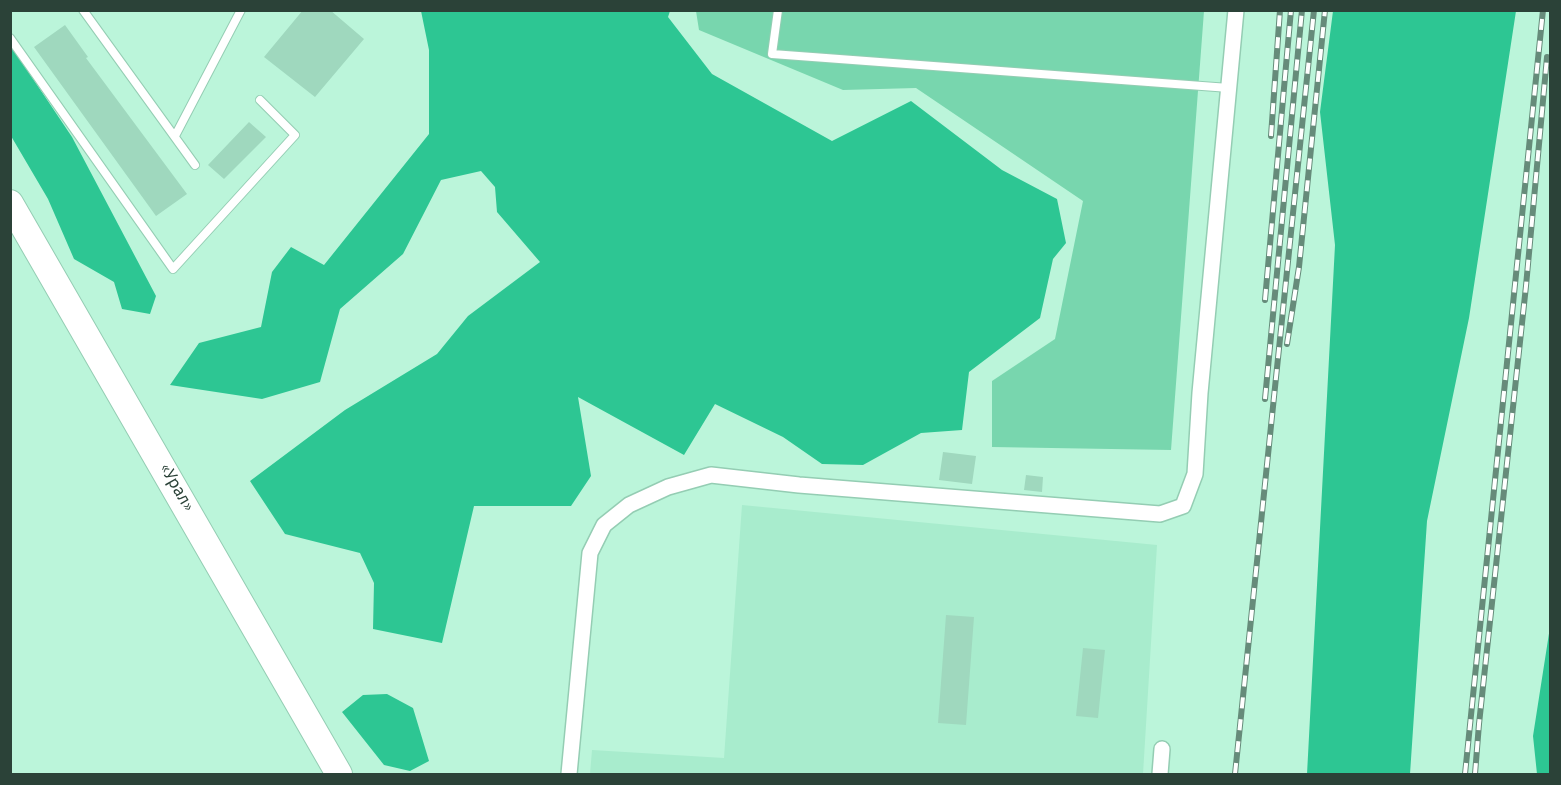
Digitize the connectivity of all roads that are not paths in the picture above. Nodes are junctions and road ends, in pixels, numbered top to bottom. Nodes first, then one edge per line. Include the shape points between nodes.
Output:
1 (83, 10) edge
2 (241, 10) edge
3 (778, 10) edge
4 (1236, 10) edge
5 (10, 38) edge
6 (1229, 88) junction
7 (260, 100) dead end
8 (175, 136) junction
9 (195, 165) dead end
10 (11, 205) edge
11 (1162, 749) dead end
12 (339, 774) edge
13 (569, 774) edge
14 (1160, 774) edge

1 - 8 lane
2 - 8 lane
3 - 6 lane via 772,54
4 - 6 street
5 - 7 lane via 173,269 295,135
6 - 13 street via 1195,474 1184,506 1160,513 711,475 668,487 629,505 604,525 590,553
8 - 9 lane
10 - 12 highway, «Урал»
11 - 14 street

